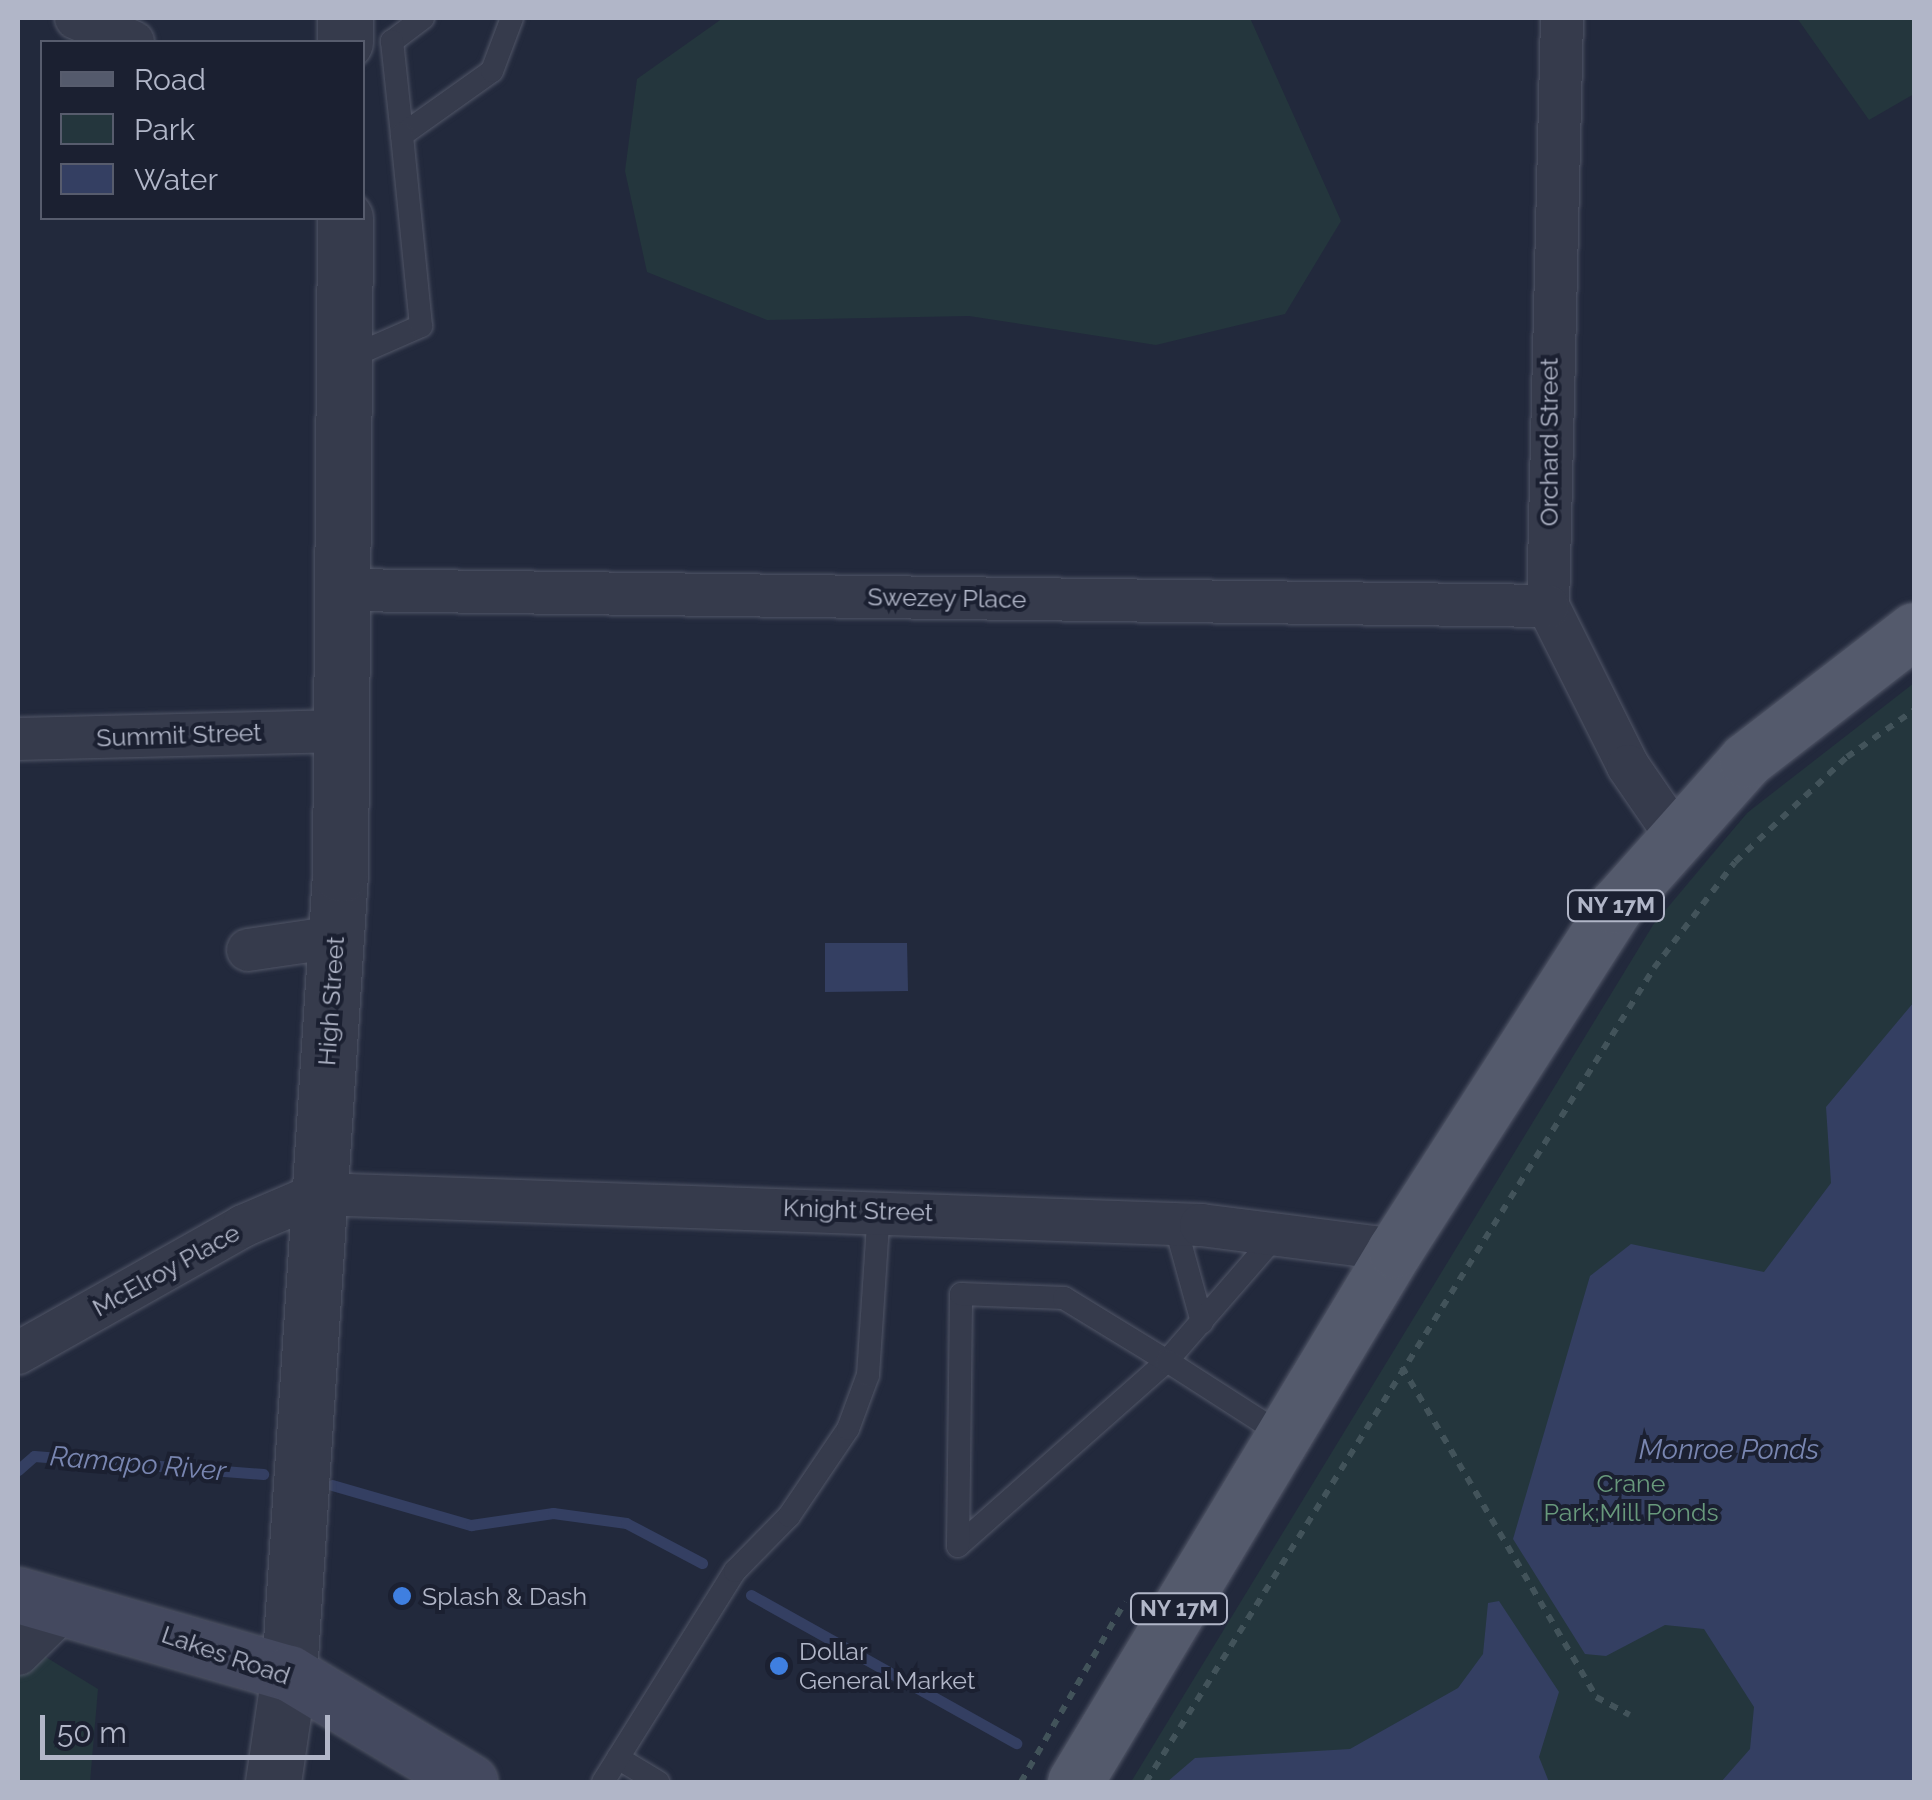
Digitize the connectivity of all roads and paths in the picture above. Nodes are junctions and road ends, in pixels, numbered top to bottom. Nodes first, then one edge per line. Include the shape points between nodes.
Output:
1 (76, 18) edge
2 (423, 18) edge
3 (512, 18) edge
4 (1562, 18) edge
5 (128, 40) edge
6 (402, 135) junction
7 (346, 220) edge
8 (346, 359) junction
9 (345, 590) junction
10 (1548, 606) junction
11 (1914, 630) edge
12 (1914, 710) edge
13 (342, 731) junction
14 (18, 740) edge
15 (1674, 834) junction
16 (336, 937) junction
17 (248, 950) dead end
18 (318, 1194) junction
19 (879, 1210) junction
20 (1175, 1224) junction
21 (1282, 1229) junction
22 (1395, 1250) junction
23 (1202, 1322) junction
24 (18, 1354) edge
25 (1166, 1360) junction
26 (1402, 1367) junction
27 (1284, 1436) junction
28 (43, 1600) edge
29 (18, 1654) edge
30 (289, 1673) junction
31 (1630, 1716) dead end
32 (618, 1758) junction
33 (273, 1782) edge
34 (470, 1782) edge
35 (603, 1782) edge
36 (658, 1782) edge
37 (1075, 1782) edge
38 (1146, 1782) edge

1 - 5 street
2 - 6 lane via 392,41
3 - 6 lane via 492,70
4 - 10 street, Orchard Street
6 - 8 lane via 421,326
7 - 8 street, High Street
8 - 9 street, High Street
9 - 10 street, Swezey Place
9 - 13 street, High Street
10 - 15 street, Orchard Street via 1628,766
11 - 15 main road, NY 17M via 1746,760
12 - 26 path via 1847,758 1735,862 1654,968
13 - 14 street, Summit Street
13 - 16 street, High Street
15 - 22 main road, NY 17M via 1616,906
16 - 17 street
16 - 18 street, High Street
18 - 19 street, Knight Street
18 - 24 street, McElroy Place via 243,1226
18 - 30 street, High Street
19 - 20 street, Knight Street
19 - 32 lane via 868,1375 848,1429 788,1516 735,1571
20 - 21 street, Knight Street
20 - 23 lane
21 - 22 street, Knight Street
21 - 23 lane
22 - 27 main road, NY 17M
23 - 25 lane
25 - 25 lane via 1064,1298 960,1294 958,1546
25 - 27 lane
26 - 31 path via 1596,1696
26 - 38 path
27 - 37 main road, NY 17M
28 - 29 street
28 - 30 main road, Lakes Road
30 - 33 street, High Street
30 - 34 main road, Lakes Road
32 - 35 lane
32 - 36 lane

